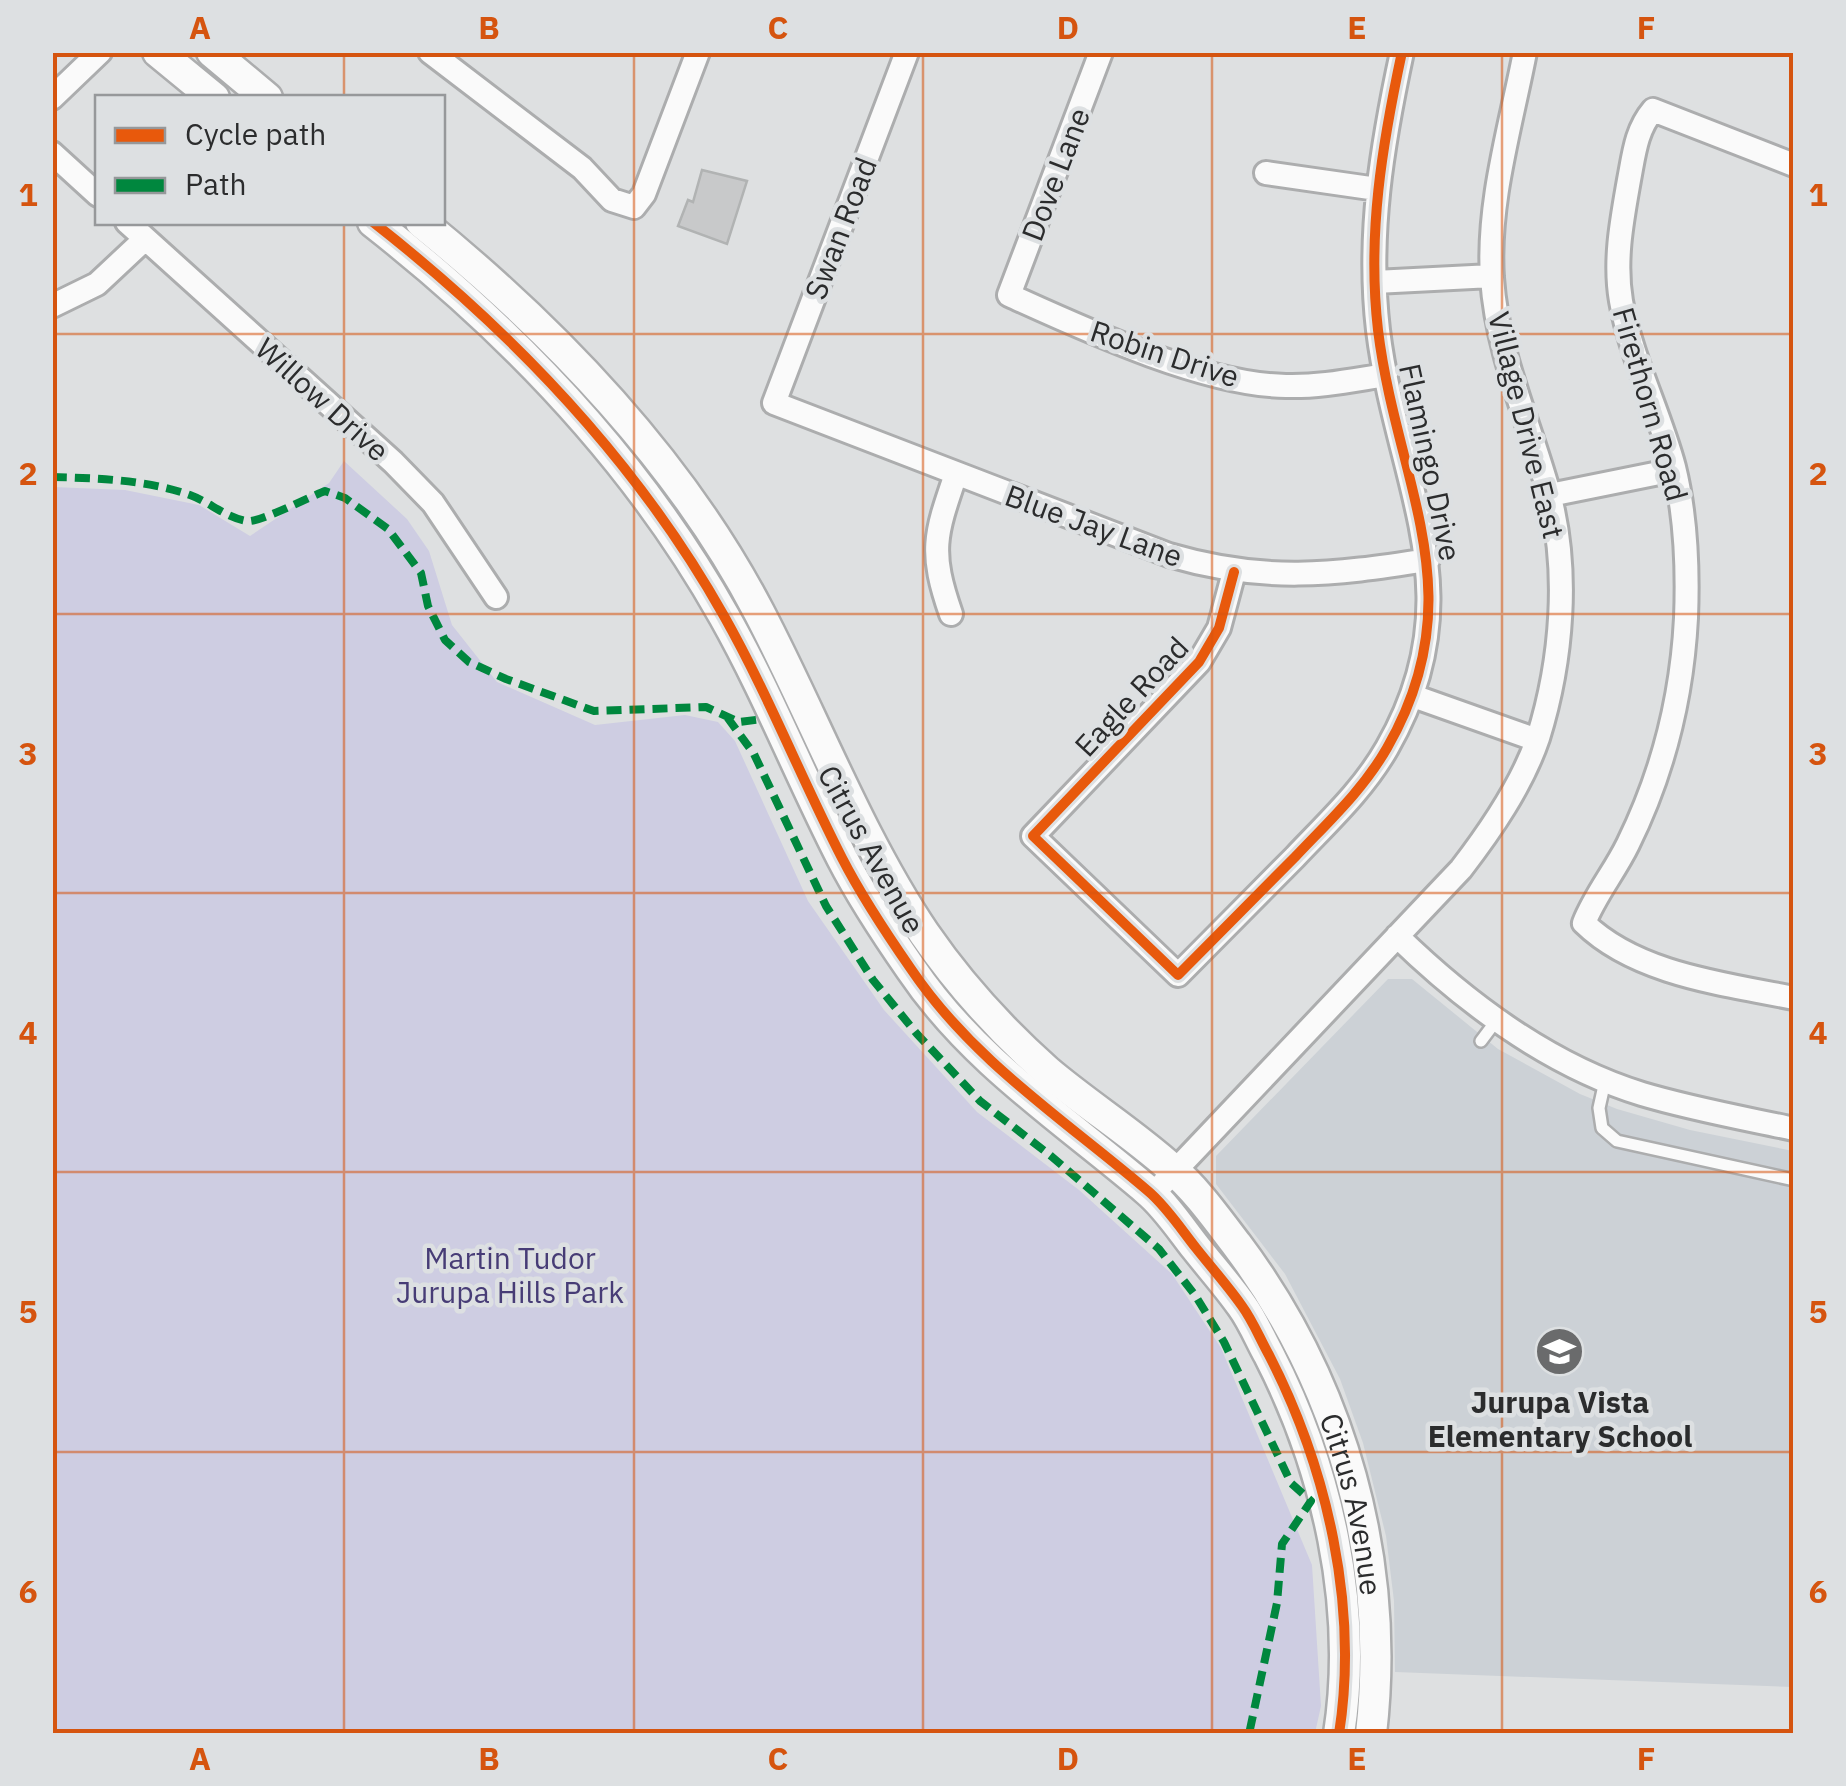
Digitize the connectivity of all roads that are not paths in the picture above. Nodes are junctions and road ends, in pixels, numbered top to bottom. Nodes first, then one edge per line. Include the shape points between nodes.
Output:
1 (100, 52) edge
2 (158, 52) edge
3 (212, 52) edge
4 (430, 52) edge
5 (698, 52) edge
6 (907, 52) edge
7 (1101, 52) edge
8 (1402, 52) edge
9 (1525, 52) edge
10 (210, 95) edge
11 (263, 95) edge
12 (52, 98) edge
13 (52, 152) edge
14 (1794, 165) edge
15 (1266, 173) dead end
16 (1377, 189) junction
17 (95, 192) edge
18 (130, 225) edge
19 (376, 225) edge
20 (426, 225) edge
21 (145, 239) junction
22 (1492, 276) junction
23 (1374, 282) junction
24 (1009, 295) joint
25 (52, 306) edge
26 (1386, 375) junction
27 (774, 403) joint
28 (1674, 470) junction
29 (956, 474) junction
30 (1550, 495) junction
31 (1428, 560) junction
32 (1234, 572) junction
33 (496, 597) dead end
34 (951, 614) dead end
35 (1413, 696) junction
36 (1537, 740) junction
37 (1397, 936) junction
38 (1178, 975) joint
39 (1794, 998) edge
40 (1496, 1020) junction
41 (1481, 1041) dead end
42 (1605, 1080) junction
43 (1794, 1129) edge
44 (1174, 1170) junction
45 (1794, 1180) edge
46 (1152, 1194) junction
47 (1339, 1734) edge
48 (1370, 1734) edge

1 - 12 street
2 - 10 street
3 - 11 street
4 - 5 street via 582,168 612,200 634,207
6 - 27 street, Swan Road
7 - 24 street, Dove Lane
8 - 16 street, Flamingo Drive
9 - 22 street, Village Drive East via 1499,187
13 - 17 street
14 - 28 street, Firethorn Road via 1654,110 1638,134 1618,274 1626,324
15 - 16 street
16 - 23 street, Flamingo Drive
18 - 21 street, Willow Drive
19 - 46 street, Citrus Avenue via 503,334 644,496 738,642 867,904 932,997 1031,1098
20 - 44 street, Citrus Avenue via 589,376 714,536 757,607 902,900 938,954 1048,1072
21 - 25 street via 98,284
21 - 33 street, Willow Drive via 406,476
22 - 23 street
22 - 30 street, Village Drive East via 1507,366
23 - 26 street, Flamingo Drive
24 - 26 street, Robin Drive via 1237,380 1284,386
26 - 31 street, Flamingo Drive
27 - 29 street, Blue Jay Lane
28 - 30 street
28 - 39 street, Firethorn Road via 1687,557 1680,679 1654,787 1584,923 1600,939 1658,965
29 - 32 street, Blue Jay Lane via 1169,555
29 - 34 street via 935,551
30 - 36 street, Village Drive East via 1560,556 1559,622
31 - 32 street, Blue Jay Lane via 1306,575
31 - 35 street, Flamingo Drive via 1430,617
32 - 38 street, Eagle Road via 1219,628 1200,662 1034,836
35 - 36 street
35 - 38 street, Flamingo Drive via 1365,782
36 - 37 street, Village Drive East via 1482,842
37 - 40 street
37 - 44 street, Village Drive East
40 - 41 lane
40 - 42 street
42 - 43 street
42 - 45 lane via 1602,1128 1617,1141
44 - 46 street, Village Drive East
44 - 48 street, Citrus Avenue via 1263,1280 1304,1352 1345,1452 1373,1606
46 - 47 street, Citrus Avenue via 1244,1308 1288,1392 1316,1467 1340,1580

